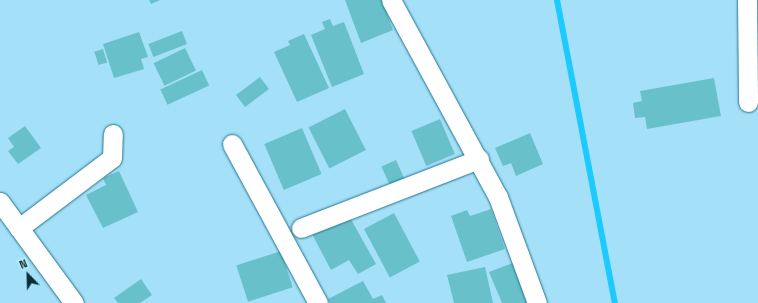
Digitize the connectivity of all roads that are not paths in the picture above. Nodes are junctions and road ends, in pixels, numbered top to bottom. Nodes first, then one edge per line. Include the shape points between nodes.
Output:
1 (390, 0) edge
2 (747, 0) edge
3 (748, 102) dead end
4 (113, 134) dead end
5 (232, 144) dead end
6 (479, 159) junction
7 (0, 202) edge
8 (19, 228) junction
9 (301, 228) dead end
10 (74, 303) edge
11 (318, 303) edge
12 (537, 303) edge

1 - 6 street
2 - 3 street
4 - 8 street via 112,158
5 - 11 street
6 - 9 street
6 - 12 street via 498,197
7 - 8 street
8 - 10 street

